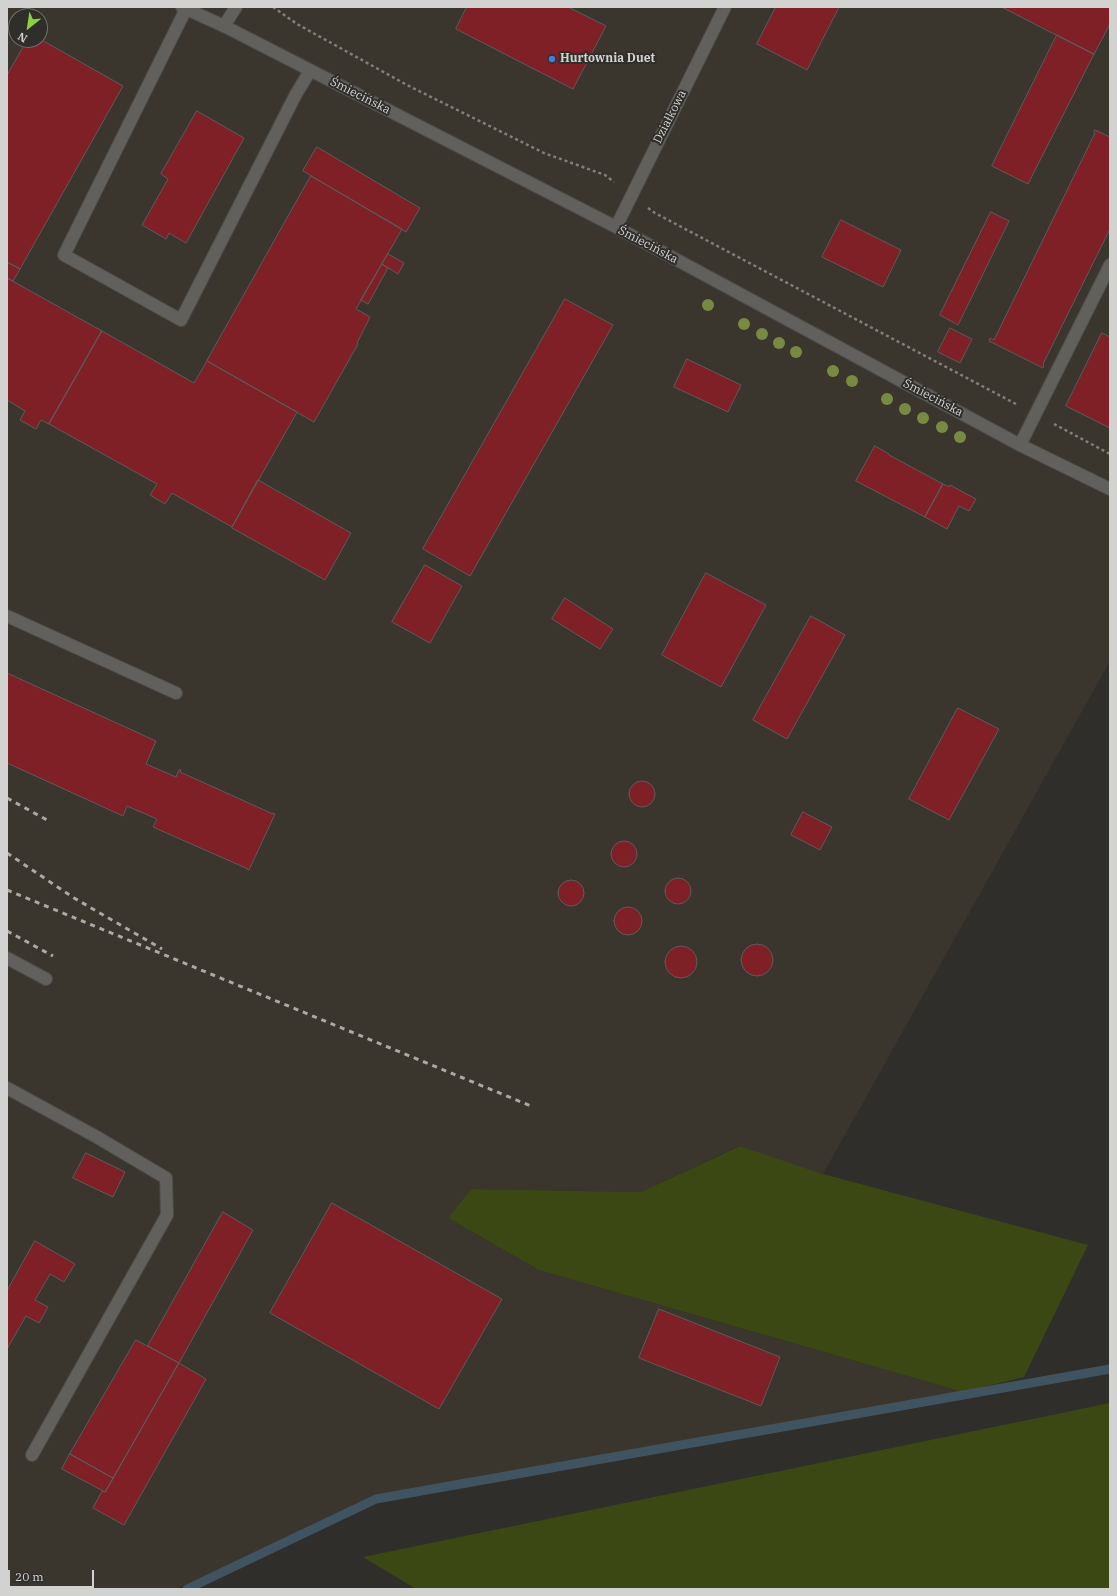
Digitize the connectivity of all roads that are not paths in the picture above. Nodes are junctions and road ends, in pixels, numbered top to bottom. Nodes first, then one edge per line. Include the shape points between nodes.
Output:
1 (236, 7) edge
2 (725, 7) edge
3 (184, 8) edge
4 (224, 26) junction
5 (310, 71) junction
6 (616, 227) junction
7 (1110, 265) edge
8 (1020, 445) junction
9 (1110, 490) edge
10 (7, 616) edge
11 (176, 693) dead end
12 (7, 958) edge
13 (46, 979) dead end
14 (7, 1088) edge
15 (32, 1455) dead end

1 - 4 street
2 - 6 street, Działkowa
3 - 4 street, Śmiecińska
3 - 5 street via 64,255 181,320
4 - 5 street, Śmiecińska
5 - 6 street, Śmiecińska
6 - 8 street, Śmiecińska
7 - 8 street
8 - 9 street, Śmiecińska
10 - 11 street
12 - 13 street
14 - 15 street via 166,1178 167,1216

